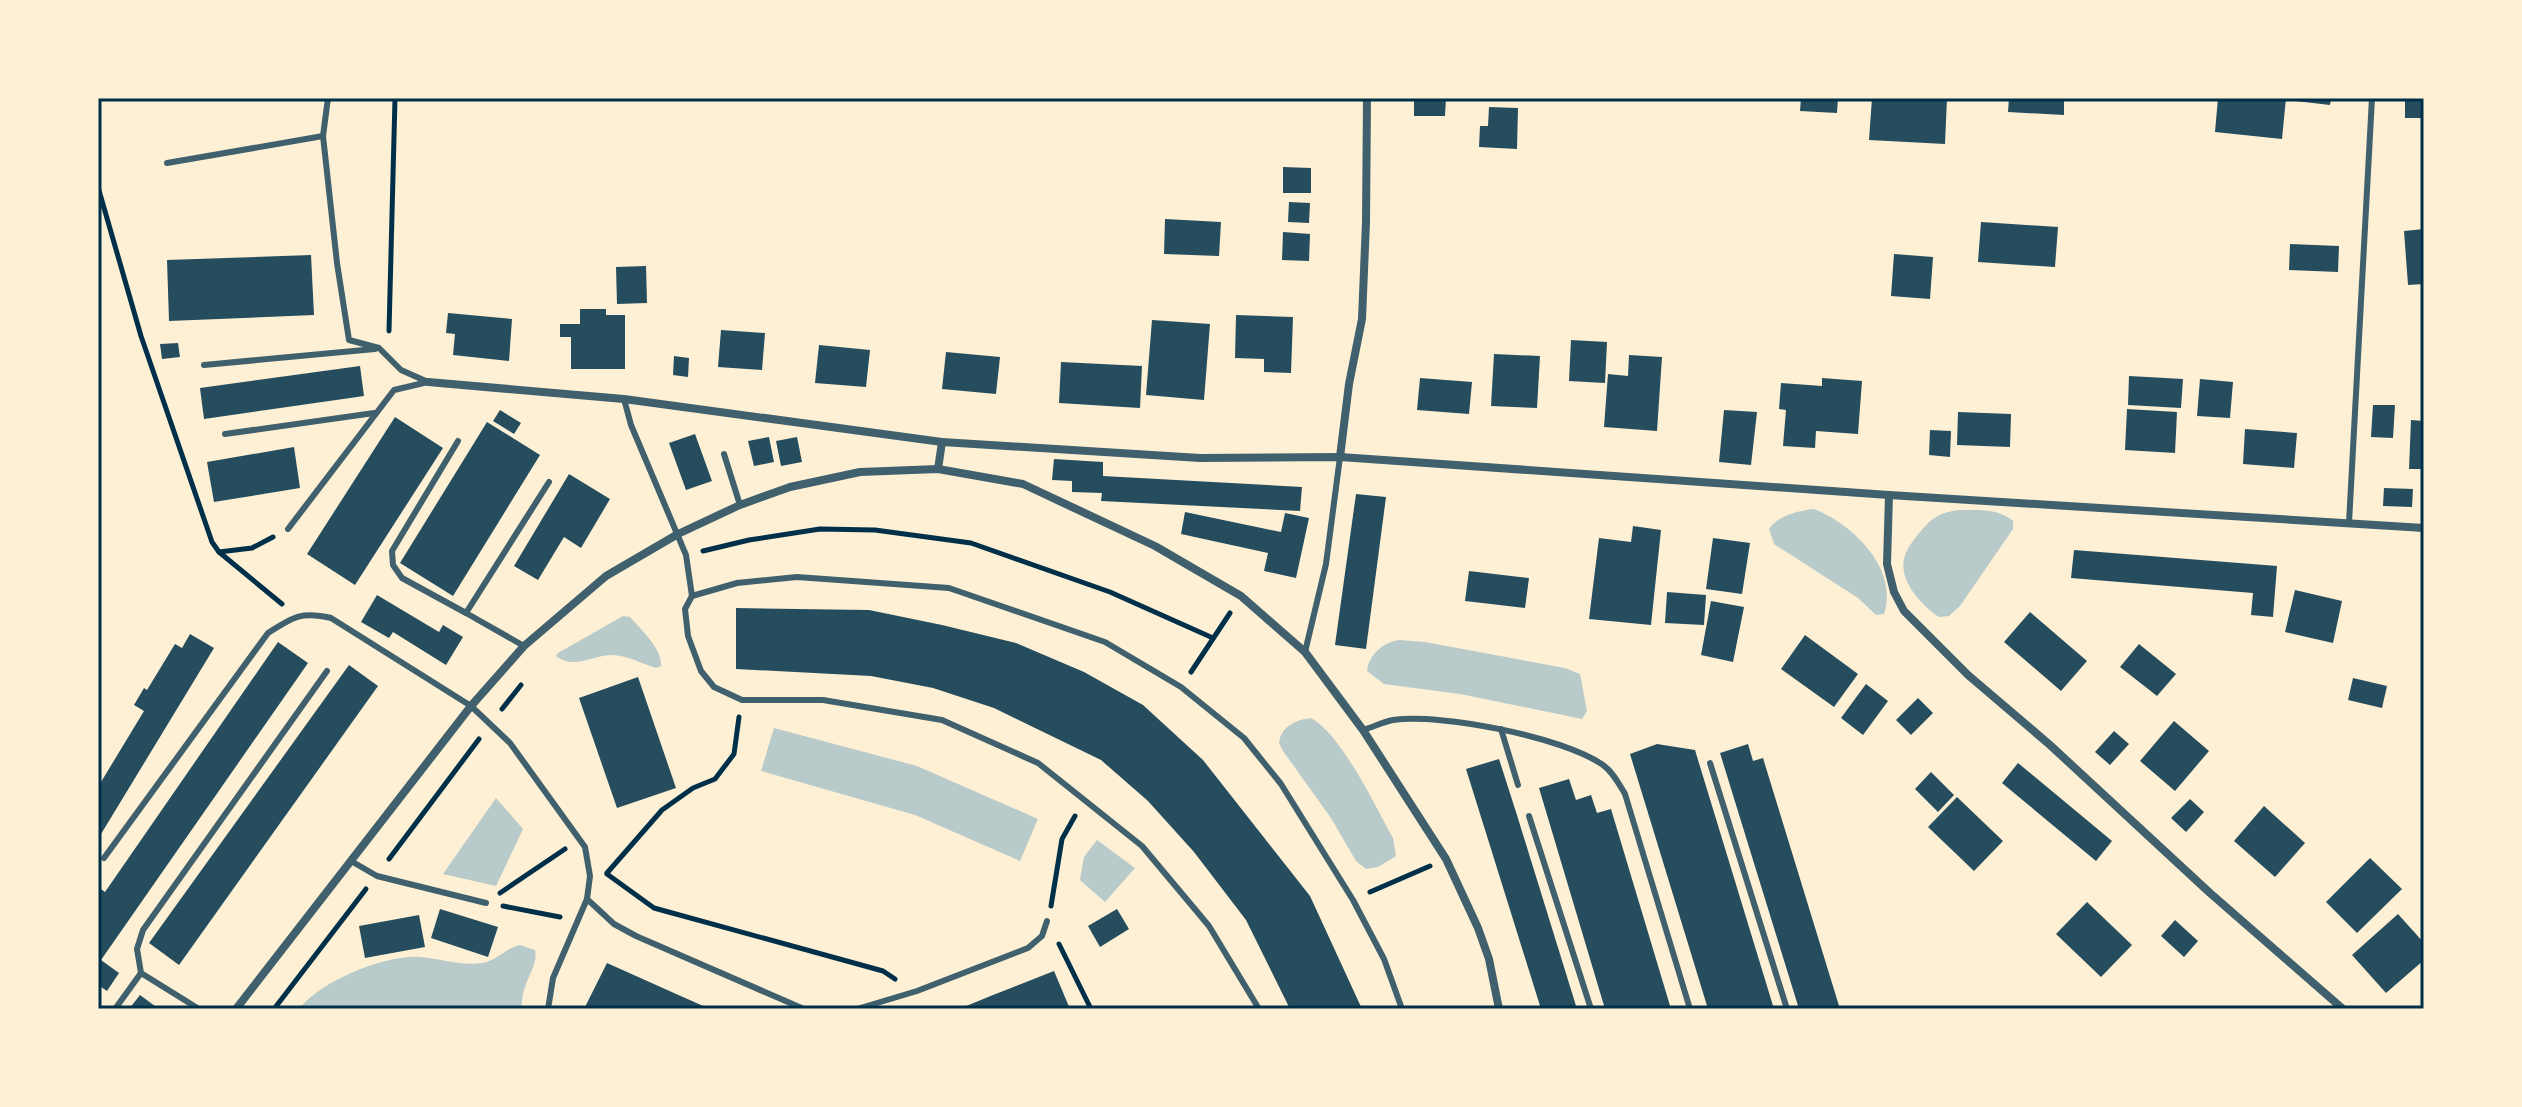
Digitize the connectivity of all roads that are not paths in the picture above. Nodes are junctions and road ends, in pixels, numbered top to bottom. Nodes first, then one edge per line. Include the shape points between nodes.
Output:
1 (328, 98) edge
2 (1367, 98) edge
3 (2372, 98) edge
4 (323, 136) junction
5 (167, 163) dead end
6 (379, 348) junction
7 (204, 365) dead end
8 (428, 382) junction
9 (624, 399) junction
10 (374, 413) junction
11 (225, 434) dead end
12 (458, 441) dead end
13 (942, 442) junction
14 (724, 454) dead end
15 (1340, 457) junction
16 (938, 469) junction
17 (549, 482) dead end
18 (1889, 495) junction
19 (740, 505) junction
20 (2349, 523) junction
21 (2424, 528) edge
22 (288, 529) road end
23 (678, 534) junction
24 (692, 596) junction
25 (466, 613) junction
26 (524, 646) junction
27 (1305, 652) junction
28 (327, 671) dead end
29 (471, 706) junction
30 (1501, 729) junction
31 (1363, 730) junction
32 (1710, 763) dead end
33 (1518, 785) dead end
34 (1529, 816) dead end
35 (104, 858) dead end
36 (351, 861) junction
37 (587, 899) junction
38 (486, 903) road end
39 (1047, 921) road end
40 (141, 973) junction
41 (115, 1009) edge
42 (199, 1009) edge
43 (236, 1009) edge
44 (548, 1009) edge
45 (804, 1009) edge
46 (857, 1009) edge
47 (1259, 1009) edge
48 (1402, 1009) edge
49 (1499, 1009) edge
50 (1591, 1009) edge
51 (1690, 1009) edge
52 (1787, 1009) edge
53 (2343, 1009) edge

1 - 4 lane
2 - 15 street via 1362,319
3 - 20 lane
4 - 5 lane
4 - 6 lane via 349,340
6 - 7 lane
6 - 8 lane via 401,370
8 - 9 street
8 - 10 lane via 394,390
9 - 13 street
9 - 23 lane
10 - 11 lane
10 - 22 lane
12 - 25 lane via 392,551 402,578
13 - 15 street via 1200,458
13 - 16 street
14 - 19 lane
15 - 18 street
15 - 27 lane via 1326,564
16 - 19 street via 860,472 790,487
16 - 27 street via 1023,484 1155,546 1241,596
17 - 25 lane
18 - 20 street
18 - 53 street via 1887,564 1904,611 1968,675
19 - 23 street
20 - 21 street
23 - 24 lane
23 - 26 street via 606,576
24 - 47 lane via 685,609 688,636 701,671 714,687 742,700 823,700 942,720 1038,763 1142,846 1175,882 1209,926
24 - 48 lane via 737,583 797,577 949,588 1105,642 1181,687 1244,738 1281,784 1353,900 1384,959
25 - 26 lane
26 - 29 street
27 - 31 street
28 - 40 lane via 143,930 137,949
29 - 35 lane via 331,618 295,616 268,633
29 - 36 street
29 - 37 lane via 510,743 579,839 588,859
30 - 31 lane via 1393,720
30 - 33 lane
30 - 51 lane via 1571,748 1605,766 1616,779 1634,820
31 - 49 street via 1446,859 1489,959
32 - 52 lane
34 - 50 lane
36 - 38 lane via 377,876
36 - 43 street
37 - 44 lane via 553,978
37 - 45 lane via 636,936
39 - 46 lane via 1042,936 1028,948
40 - 41 lane
40 - 42 lane

